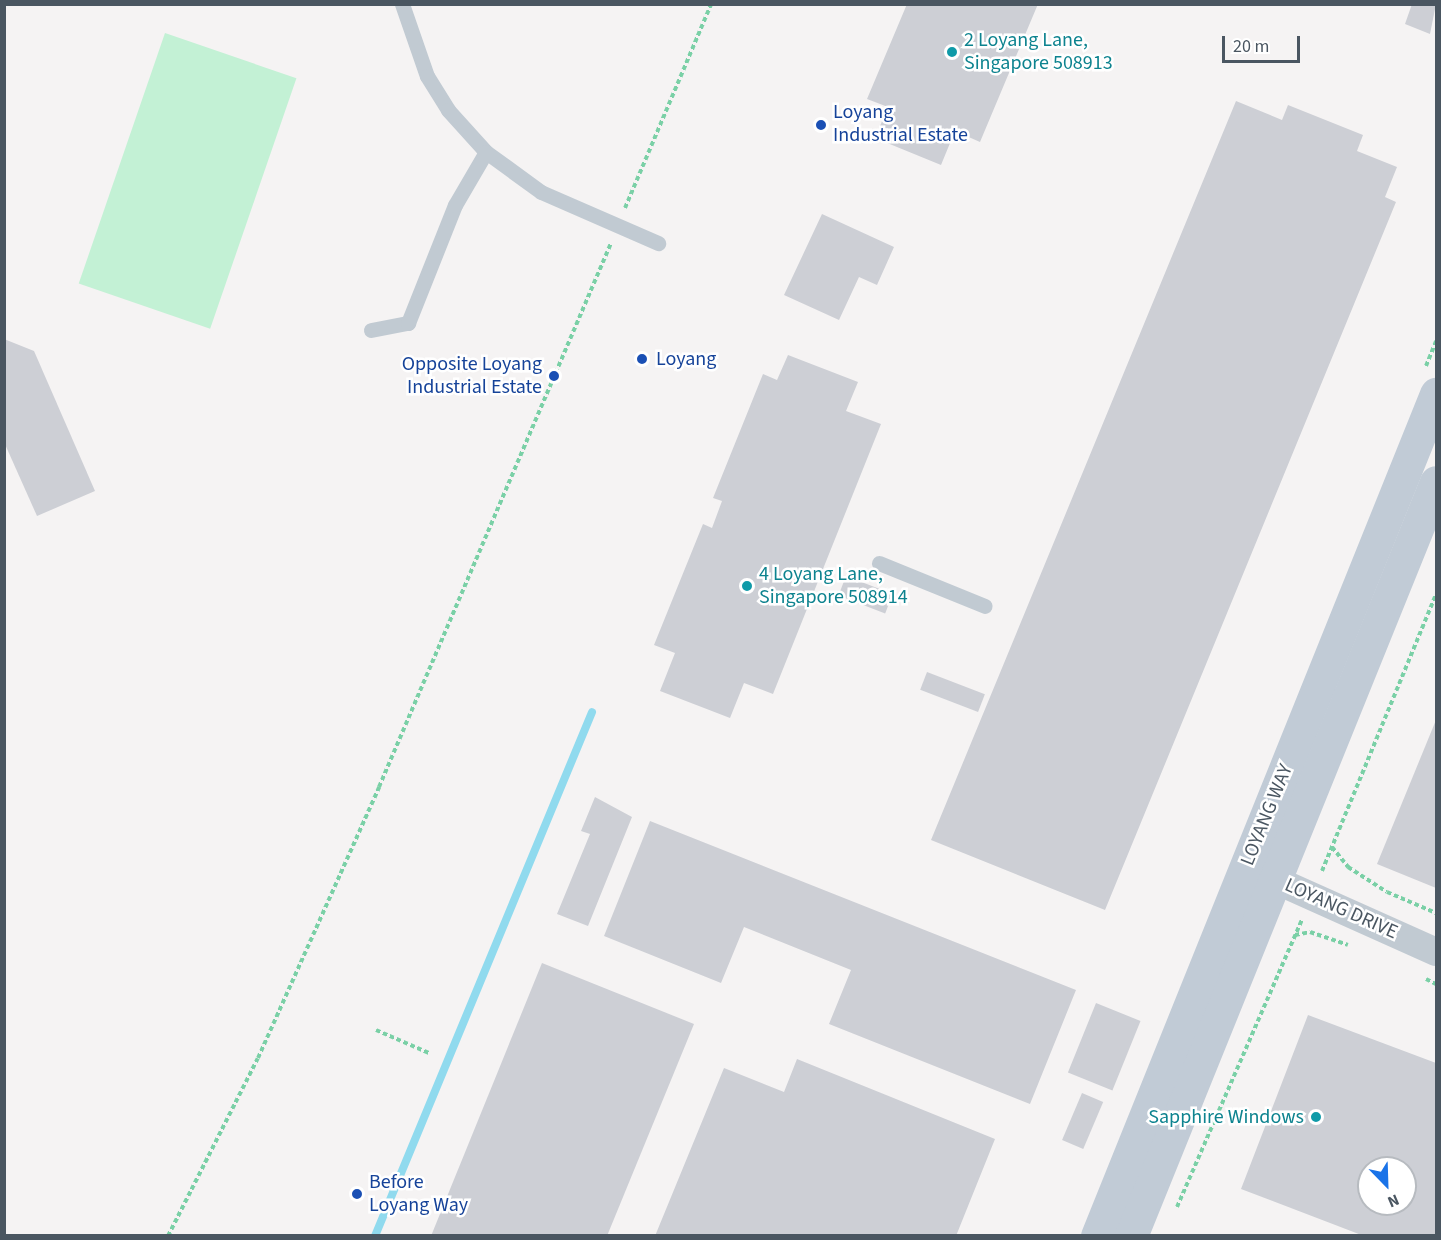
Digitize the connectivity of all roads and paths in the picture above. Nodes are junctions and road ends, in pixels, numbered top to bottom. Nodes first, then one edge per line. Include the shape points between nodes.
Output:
1 (402, 4) edge
2 (711, 4) edge
3 (486, 152) junction
4 (618, 226) junction
5 (658, 243) dead end
6 (371, 330) dead end
7 (1437, 394) edge
8 (1437, 482) edge
9 (879, 563) dead end
10 (1437, 595) edge
11 (985, 606) dead end
12 (1331, 847) junction
13 (1246, 867) junction
14 (1275, 880) junction
15 (1312, 896) junction
16 (1437, 913) edge
17 (1295, 935) junction
18 (1360, 950) dead end
19 (1437, 952) edge
20 (1415, 974) dead end
21 (1437, 984) edge
22 (376, 1030) dead end
23 (429, 1053) dead end
24 (1174, 1214) dead end
25 (168, 1236) edge
26 (1097, 1236) edge
27 (1131, 1236) edge

1 - 3 lane via 427,75 447,110
2 - 4 path
3 - 4 lane via 541,192
3 - 6 lane via 455,205 408,323
4 - 5 lane
4 - 25 path via 355,841 258,1058
7 - 13 main road, LOYANG WAY
8 - 14 main road, LOYANG WAY
9 - 11 lane
10 - 12 path
12 - 15 path
12 - 16 path via 1348,867 1387,892
13 - 14 street, LOYANG DRIVE
13 - 26 main road, LOYANG WAY
14 - 15 street, LOYANG DRIVE
14 - 27 main road, LOYANG WAY
15 - 17 path
15 - 19 street, LOYANG DRIVE
17 - 18 path via 1310,933
17 - 24 path
20 - 21 path
22 - 23 path

